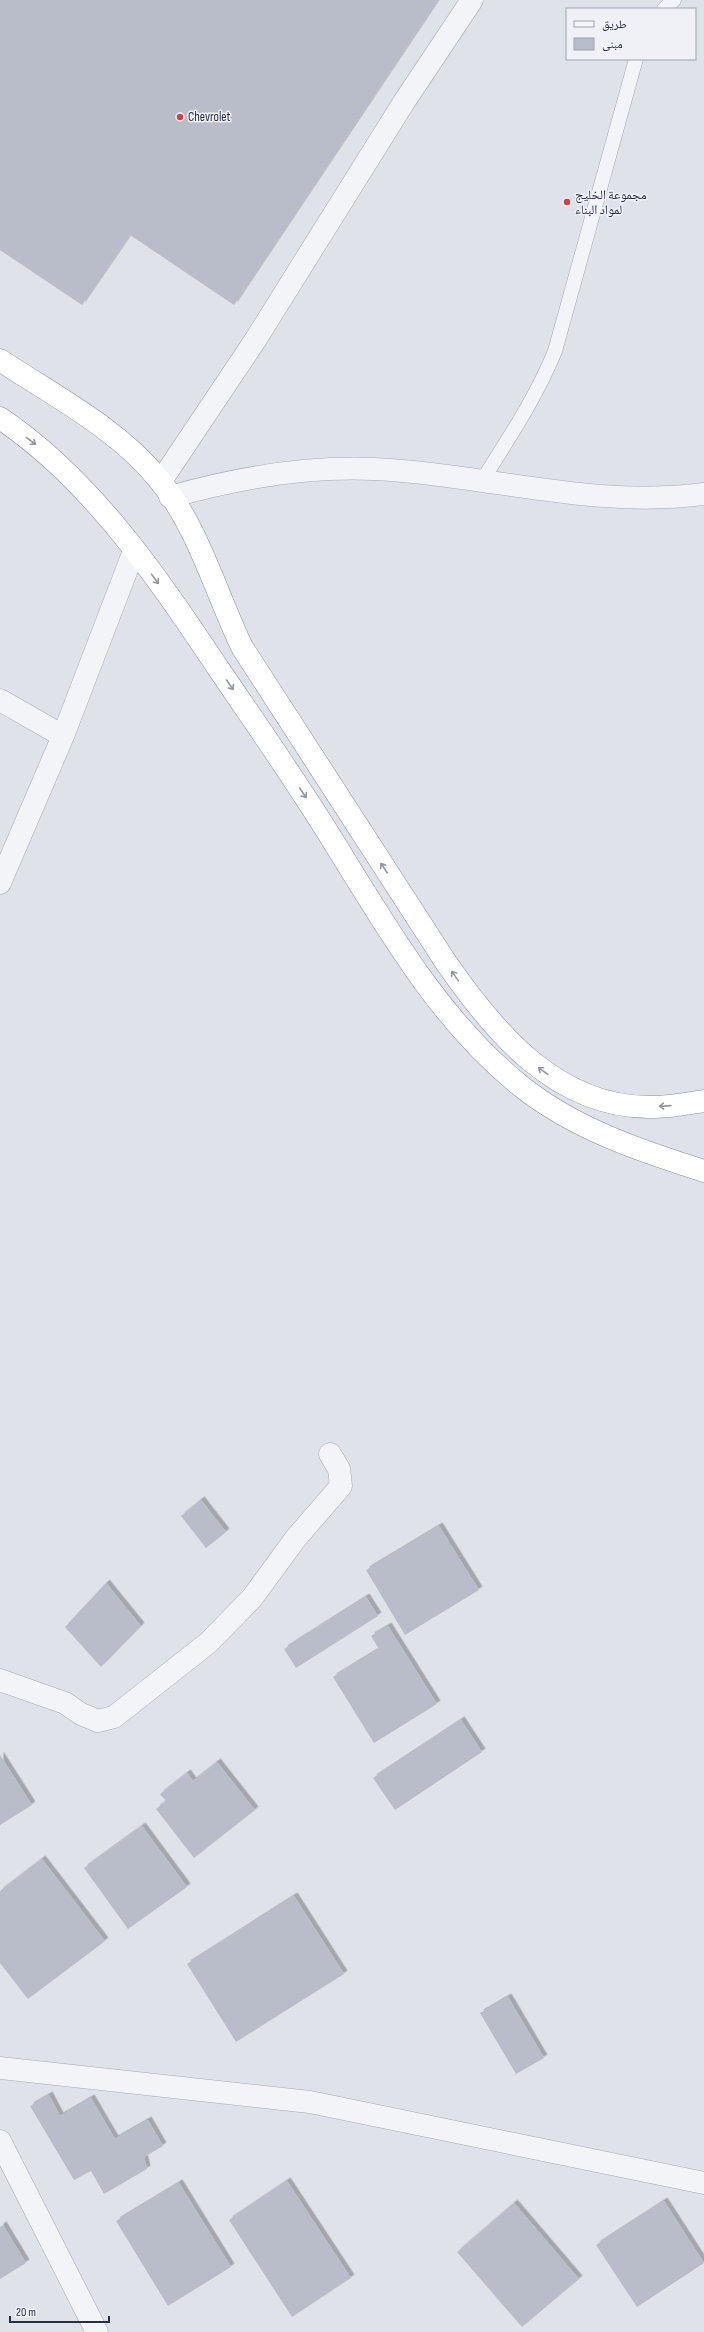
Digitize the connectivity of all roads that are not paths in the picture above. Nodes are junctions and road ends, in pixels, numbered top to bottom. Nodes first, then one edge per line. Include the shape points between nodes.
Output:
1 (472, 0) edge
2 (674, 0) edge
3 (665, 8) edge
4 (636, 60) edge
5 (0, 360) edge
6 (0, 418) edge
7 (482, 481) junction
8 (166, 489) junction
9 (704, 494) edge
10 (134, 551) junction
11 (0, 700) edge
12 (63, 736) junction
13 (0, 883) edge
14 (704, 1101) edge
15 (704, 1171) edge
16 (330, 1454) dead end
17 (0, 1680) edge
18 (0, 2068) edge
19 (0, 2142) edge
20 (704, 2183) edge
21 (97, 2332) edge

1 - 8 street via 404,102
2 - 3 lane
4 - 7 lane via 555,351 534,397
5 - 8 highway via 116,438
6 -> 10 highway via 42,449 76,481
7 - 8 street via 373,469 319,470 269,474
7 - 9 street via 613,498 651,499
14 -> 8 highway via 649,1107 601,1100 577,1091 548,1074 512,1046 494,1027 472,1000 419,923 242,647 224,611 196,542
10 - 12 street
10 -> 15 highway via 258,726 323,824 384,924 439,1003 470,1039 497,1066 553,1108 584,1126 652,1154
11 - 12 street
12 - 13 street
16 - 17 street via 339,1469 341,1486 296,1538 252,1598 208,1643 114,1717 98,1720 81,1714 65,1703
18 - 20 street via 310,2102
19 - 21 street

